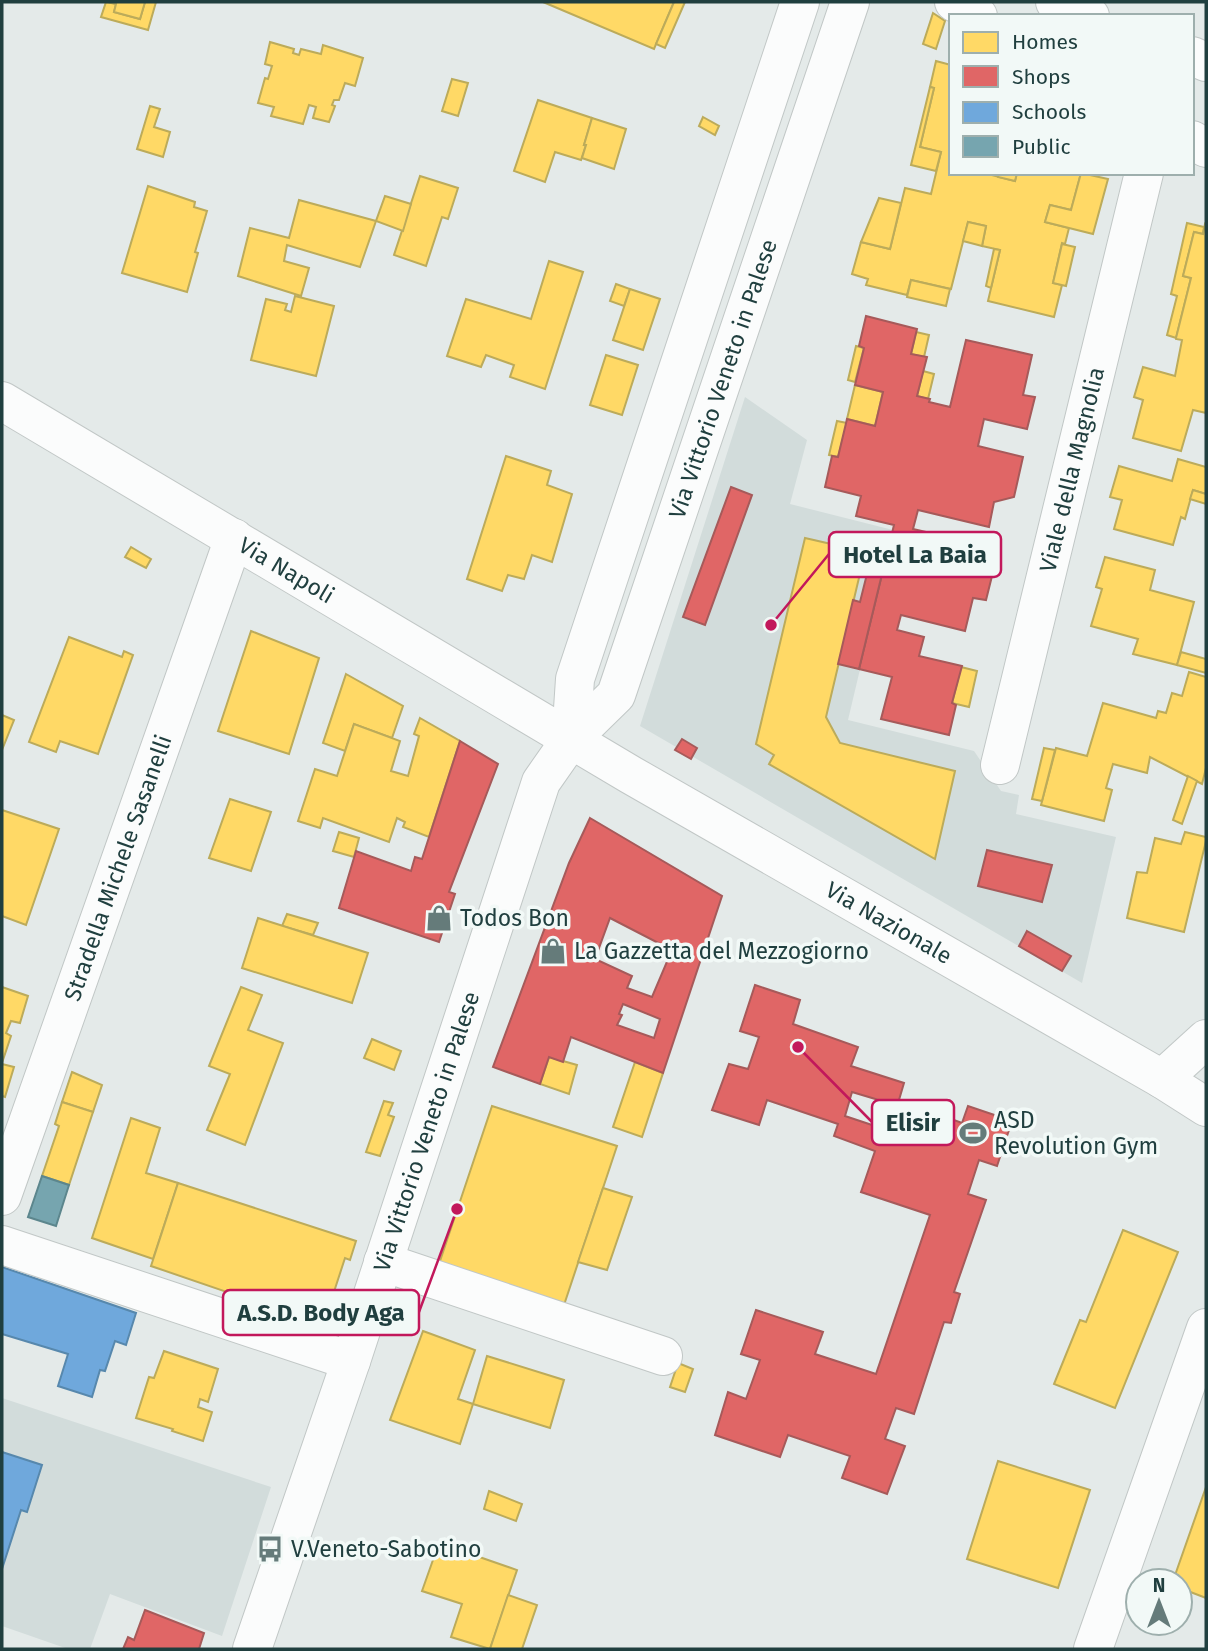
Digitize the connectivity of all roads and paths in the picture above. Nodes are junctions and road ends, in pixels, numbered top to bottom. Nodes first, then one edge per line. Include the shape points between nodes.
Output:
1 (800, 2) edge
2 (850, 2) edge
3 (954, 2) edge
4 (1055, 2) edge
5 (975, 14) edge
6 (1085, 14) edge
7 (1144, 175) edge
8 (2, 401) edge
9 (234, 538) junction
10 (571, 739) junction
11 (1000, 765) dead end
12 (1206, 1039) edge
13 (1162, 1079) junction
14 (1206, 1107) edge
15 (2, 1196) edge
16 (2, 1245) edge
17 (383, 1262) junction
18 (1206, 1328) edge
19 (663, 1356) dead end
20 (351, 1361) junction
21 (252, 1649) edge
22 (1093, 1649) edge

1 - 10 street, Via Vittorio Veneto in Palese via 575,679
2 - 10 street, Via Vittorio Veneto in Palese via 616,695
3 - 5 street
4 - 6 street
7 - 11 street, Viale della Magnolia
8 - 9 street, Via Napoli
9 - 10 street, Via Napoli
9 - 15 street, Stradella Michele Sasanelli
10 - 13 street, Via Nazionale
10 - 17 street, Via Vittorio Veneto in Palese via 541,782
12 - 13 street
13 - 14 street, Via Nazionale
16 - 20 street
17 - 19 street
17 - 20 street, Via Vittorio Veneto in Palese
18 - 22 street
20 - 21 street, Via Vittorio Veneto in Palese

